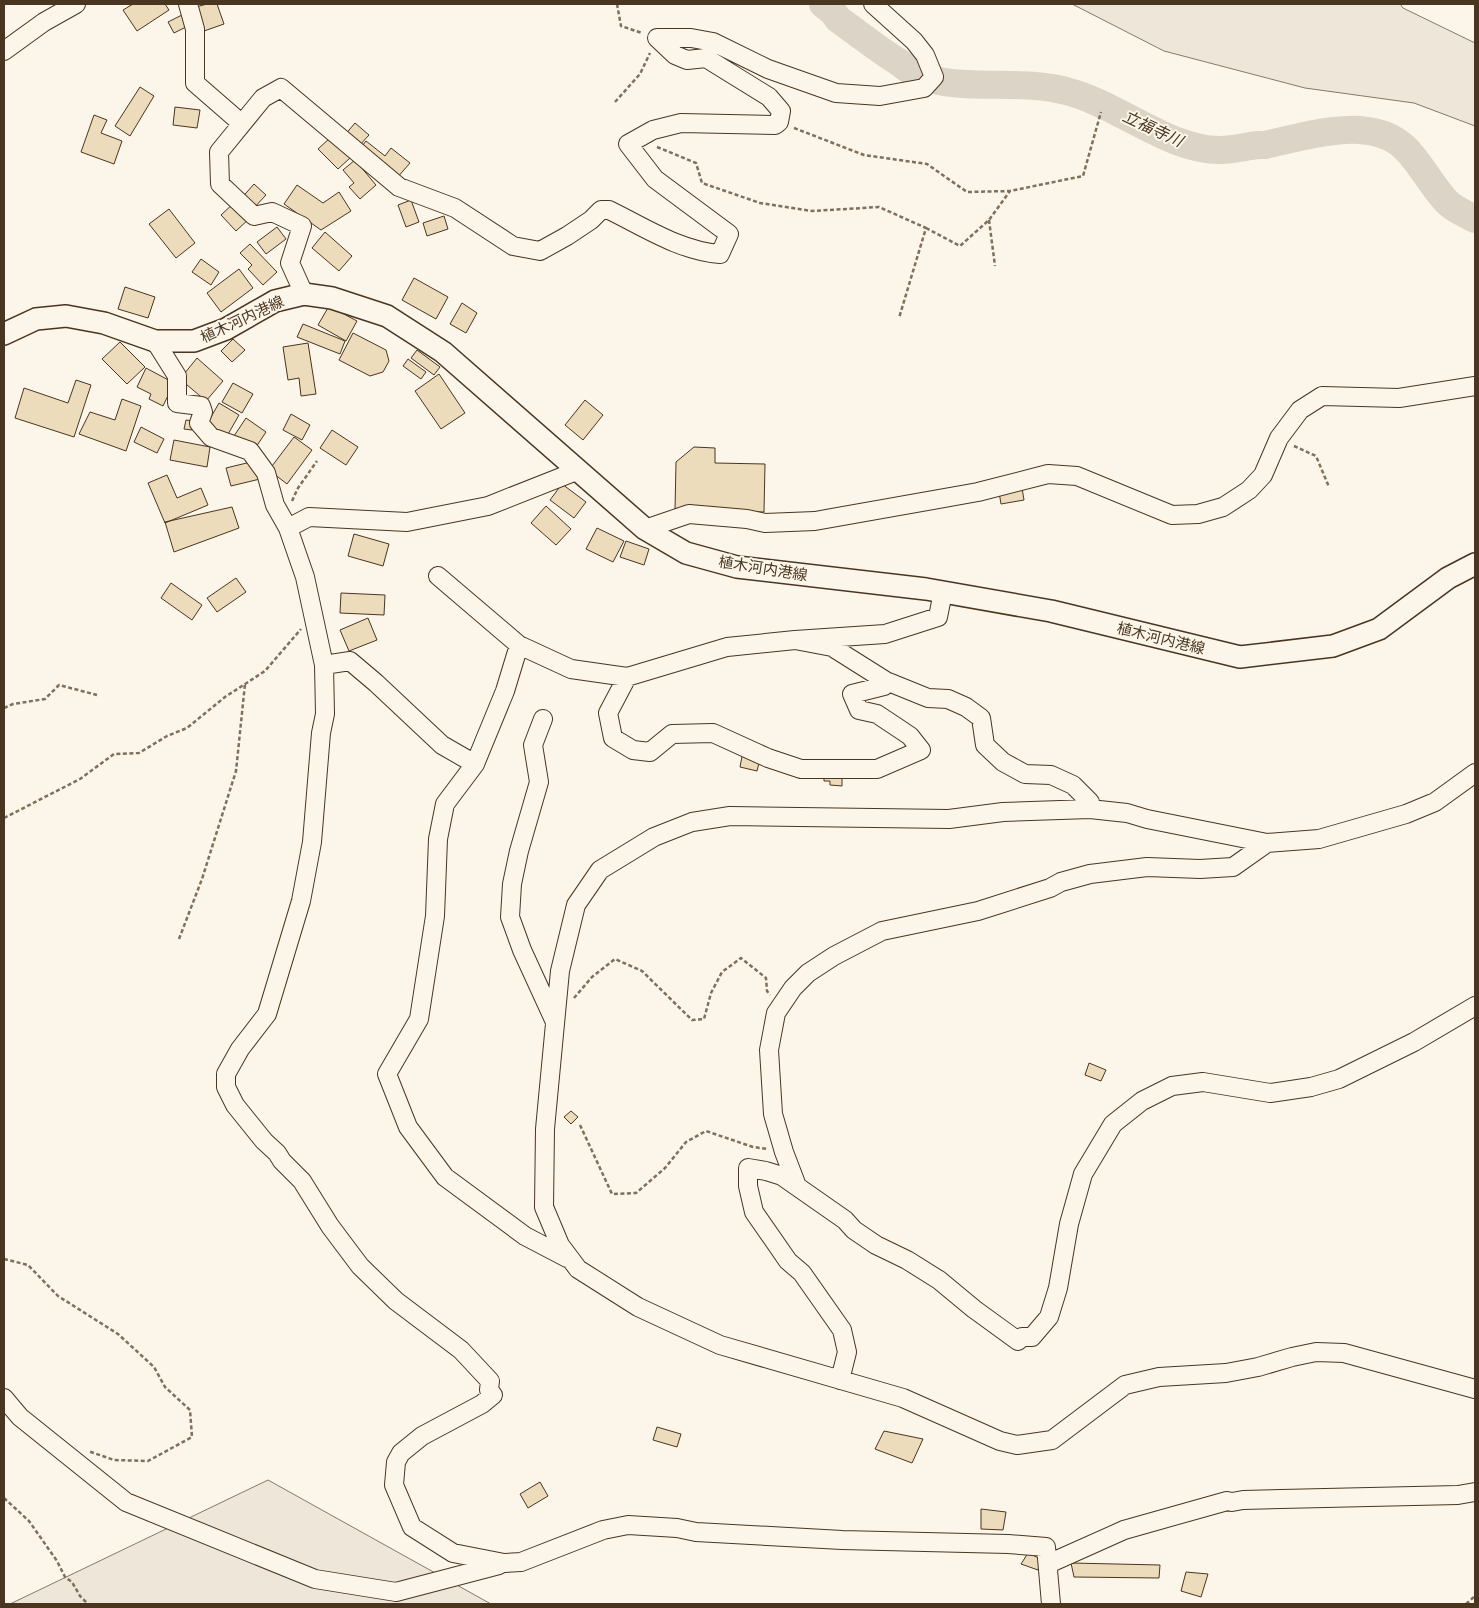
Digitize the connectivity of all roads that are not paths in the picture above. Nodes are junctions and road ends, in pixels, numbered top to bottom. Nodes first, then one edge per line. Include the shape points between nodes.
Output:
1 (76, 4) edge
2 (188, 4) edge
3 (873, 4) edge
4 (4, 51) edge
5 (241, 123) junction
6 (304, 294) junction
7 (4, 334) edge
8 (155, 341) junction
9 (1475, 386) edge
10 (579, 470) junction
11 (288, 528) junction
12 (646, 529) junction
13 (1475, 564) edge
14 (438, 576) dead end
15 (944, 592) junction
16 (795, 640) junction
17 (519, 645) junction
18 (324, 666) junction
19 (627, 677) junction
20 (886, 681) junction
21 (543, 719) dead end
22 (475, 764) junction
23 (1475, 773) edge
24 (1090, 809) junction
25 (1267, 843) junction
26 (1475, 1006) edge
27 (555, 1022) junction
28 (797, 1186) junction
29 (572, 1261) junction
30 (840, 1380) junction
31 (1475, 1389) edge
32 (4, 1398) edge
33 (1475, 1492) edge
34 (504, 1563) junction
35 (1048, 1564) junction
36 (1052, 1604) edge

1 - 4 street
2 - 5 street via 195,30 195,83
3 - 5 street via 925,54 934,77 924,88 880,96 836,93 768,69 713,42 657,38 675,55 687,60 706,58 769,97 781,111 775,125 681,123 653,130 628,144 655,178 729,234 720,254 702,253 677,244 609,210 601,210 567,236 540,251 513,246 455,208 400,187 281,88 263,98
5 - 6 street via 219,152 220,184 254,216 272,212 302,226 290,263
6 - 8 main road, 植木河内港線 via 275,301 226,329 194,341
6 - 10 main road, 植木河内港線 via 332,298 387,316 443,352
7 - 8 main road, 植木河内港線 via 36,319 66,316 104,323
8 - 11 street via 177,376 177,403 201,406 203,412 199,423 211,437 250,451 266,473 275,505
9 - 12 street via 1399,398 1322,396 1300,410 1279,438 1263,475 1249,490 1223,507 1198,514 1172,515 1077,476 1048,474 978,492 815,521 765,522 689,514
10 - 11 street via 488,506 407,522 310,517
10 - 12 main road, 植木河内港線
11 - 18 street via 305,577
12 - 15 main road, 植木河内港線 via 686,553 738,567
13 - 15 main road, 植木河内港線 via 1448,578 1379,629 1333,646 1240,657 1051,611
14 - 17 street
15 - 16 street via 938,616 885,634
16 - 19 street via 727,647
16 - 20 street via 832,647
17 - 19 street via 571,669
17 - 22 street via 506,691
18 - 22 street via 350,661 442,745
18 - 34 street via 325,714 312,842 301,901 266,1014 226,1074 226,1087 235,1105 264,1141 302,1181 360,1266 396,1301 461,1350 490,1381 489,1390 493,1395 482,1404 422,1436 401,1453 396,1462 394,1485 412,1526 453,1553
19 - 20 street via 608,713 614,738 633,750 650,752 672,734 713,733 768,758 801,768 845,769 877,769 921,750 910,736 877,714 859,710 852,694 884,686
20 - 24 street via 928,698 948,699 966,707 981,718 984,746 1003,762 1025,774 1050,774 1073,785 1090,802
21 - 27 street via 533,745 539,782 519,851 510,917
22 - 29 street via 445,804 438,839 435,916 418,1019 387,1074 408,1127 445,1177 525,1236
23 - 25 street via 1434,802 1406,814 1318,839
24 - 25 street via 1127,813 1147,820
24 - 27 street via 1003,812 949,820 730,816 692,822 654,837 600,870 576,905 560,971
25 - 28 street via 1233,867 1147,867 1090,874 978,911 882,931 808,973 792,988 776,1013 770,1050 773,1114
26 - 28 street via 1414,1042 1338,1079 1310,1087 1270,1093 1203,1082 1172,1086 1142,1100 1113,1124 1083,1174 1049,1317 1032,1337 1022,1337 1018,1341 939,1280 876,1245
27 - 29 street via 545,1129 544,1208 560,1245
28 - 30 street via 766,1170 748,1168 754,1212 842,1330 847,1352
29 - 30 street via 578,1269 638,1308 720,1345
30 - 31 street via 903,1398 1016,1445 1052,1440 1125,1385 1159,1377 1234,1372 1316,1352 1344,1353
32 - 34 street via 20,1417 126,1502 316,1579 396,1592
33 - 35 street via 1227,1501 1124,1530
34 - 35 street via 522,1562 603,1530 628,1525 696,1532 1046,1547
35 - 36 street

